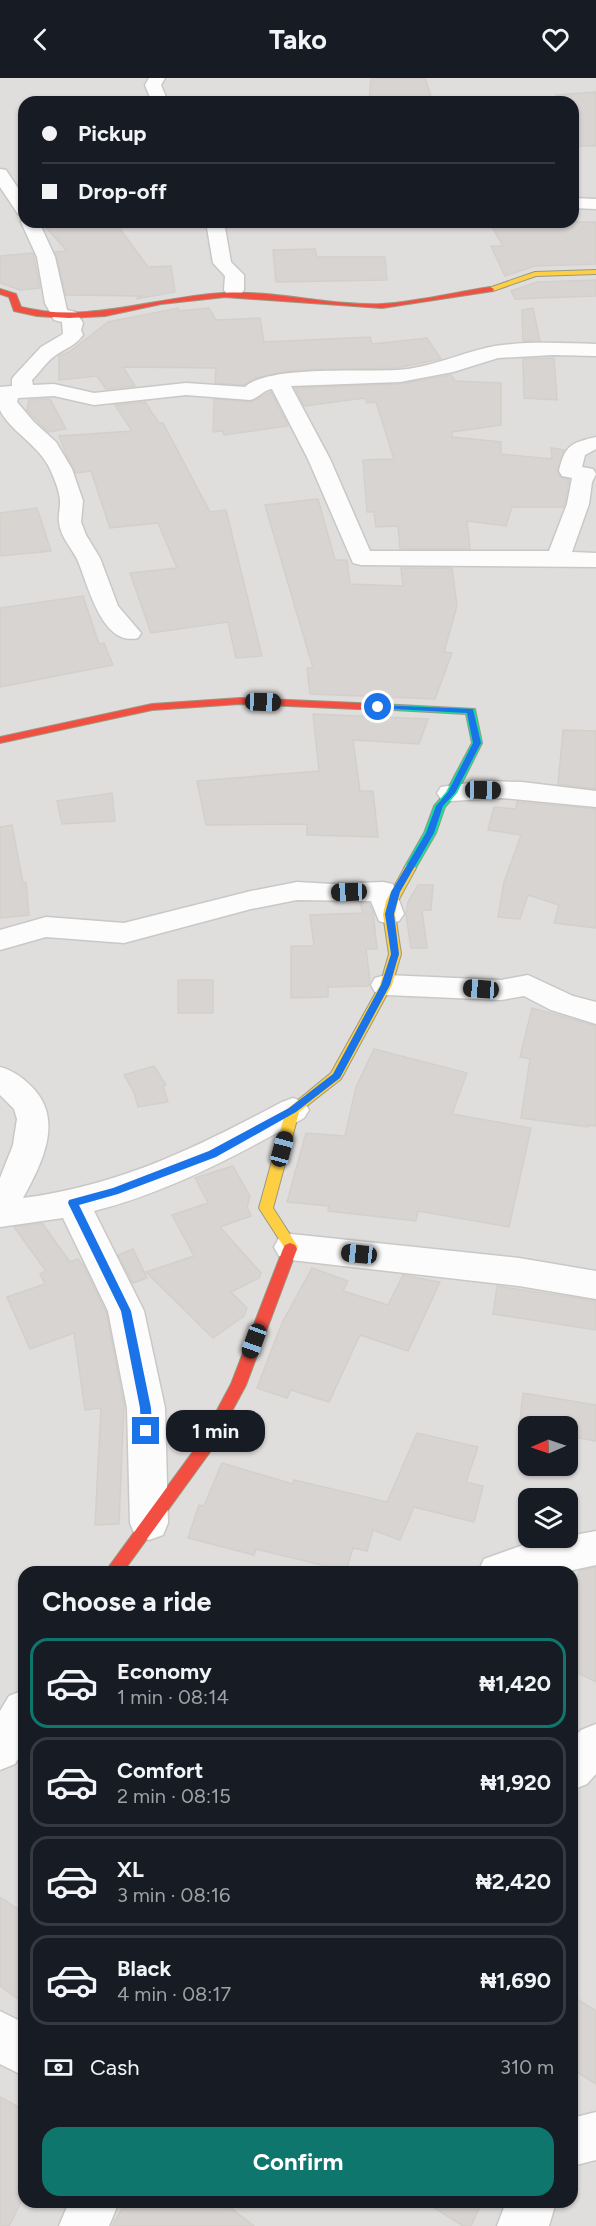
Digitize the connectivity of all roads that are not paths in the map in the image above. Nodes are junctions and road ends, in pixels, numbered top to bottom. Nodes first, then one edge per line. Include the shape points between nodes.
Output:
1 (157, 78) edge
2 (158, 96) edge
3 (4, 168) edge
4 (18, 197) edge
5 (579, 203) edge
6 (596, 204) edge
7 (33, 228) edge
8 (216, 228) edge
9 (596, 272) edge
10 (0, 291) edge
11 (234, 294) junction
12 (105, 314) joint
13 (68, 318) junction
14 (596, 350) edge
15 (278, 381) junction
16 (8, 398) edge
17 (596, 442) edge
18 (558, 558) junction
19 (596, 560) edge
20 (129, 633) dead end
21 (0, 740) edge
22 (451, 793) junction
23 (596, 799) edge
24 (389, 914) junction
25 (0, 940) edge
26 (386, 985) junction
27 (596, 1013) edge
28 (0, 1078) edge
29 (293, 1110) junction
30 (73, 1203) junction
31 (0, 1208) edge
32 (0, 1214) edge
33 (291, 1247) junction
34 (596, 1285) edge
35 (149, 1523) junction
36 (596, 1548) edge
37 (117, 1566) edge
38 (515, 1566) edge
39 (18, 1720) edge
40 (596, 1744) edge
41 (0, 1750) edge
42 (578, 1763) edge
43 (0, 2035) edge
44 (18, 2048) edge
45 (596, 2136) edge
46 (578, 2140) edge
47 (92, 2208) edge
48 (530, 2208) edge
49 (84, 2226) edge
50 (522, 2226) edge

1 - 2 street via 153,85
3 - 4 street
5 - 6 street
7 - 13 street via 52,277 55,308
8 - 11 street via 222,263 235,275
9 - 11 street via 535,274 492,289 382,306
10 - 13 street via 13,296 17,309
11 - 12 street
12 - 13 street
13 - 16 street via 73,335 48,351
14 - 15 street via 496,352 453,366 400,376
15 - 16 street via 260,384 250,394 186,389 94,399 54,390
15 - 18 street via 319,459 361,558
16 - 20 street via 61,469 72,501 70,522 74,535 88,558 106,608
17 - 18 street via 575,452 570,471 585,474
18 - 19 street
21 - 22 street via 152,707 240,701 471,711 477,743
22 - 23 street via 506,791
22 - 24 street via 440,806 430,833 395,892
24 - 25 street via 383,891 297,891 124,933 46,927
24 - 26 street via 395,954
26 - 27 street via 501,990 528,985 562,1003
26 - 29 street via 336,1076
28 - 31 street via 30,1107 33,1124 23,1164
29 - 30 street via 213,1154
29 - 33 street via 266,1208
30 - 32 street
30 - 35 street via 126,1311 146,1408
33 - 34 street via 519,1272
33 - 35 street via 238,1385 205,1447
35 - 37 street
36 - 38 street
39 - 41 street
40 - 42 street
43 - 44 street
45 - 46 street
47 - 49 street
48 - 50 street

